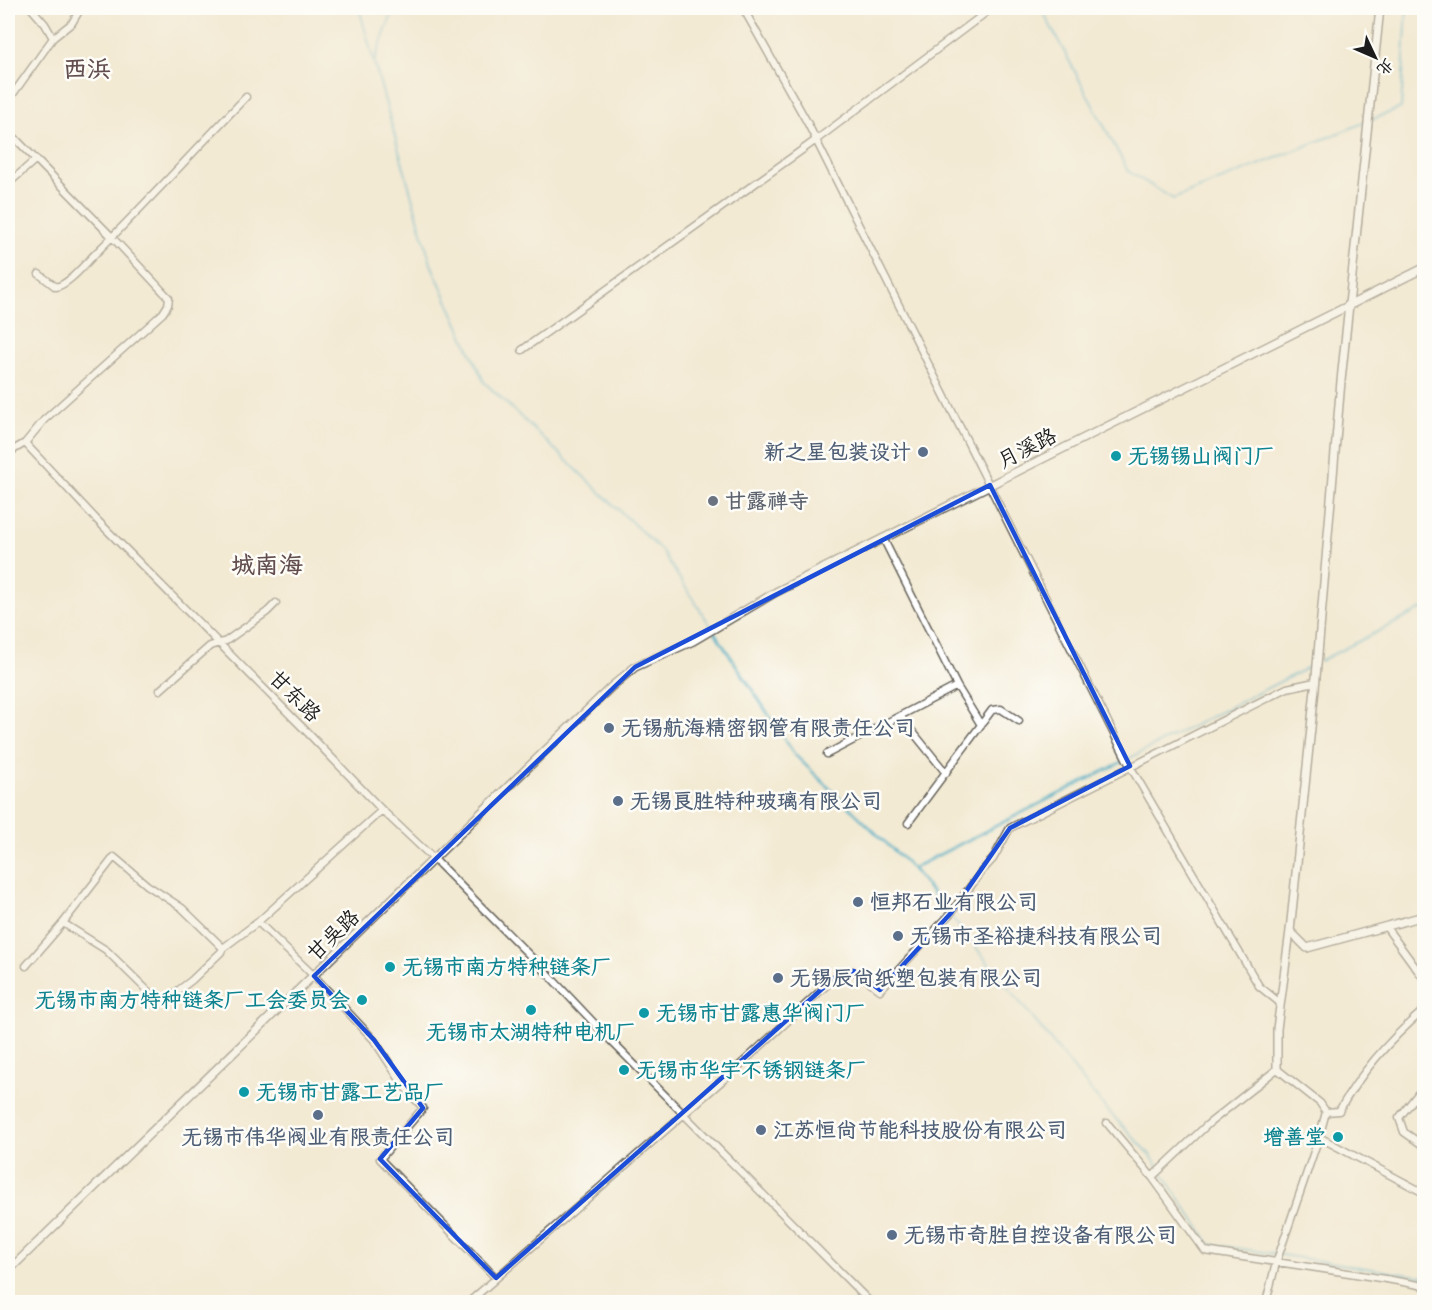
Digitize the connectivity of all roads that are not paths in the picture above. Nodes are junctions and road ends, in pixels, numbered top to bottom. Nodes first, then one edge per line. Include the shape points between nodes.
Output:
1 (31, 8) edge
2 (81, 8) edge
3 (743, 8) edge
4 (992, 8) edge
5 (1380, 8) edge
6 (53, 38) junction
7 (246, 97) dead end
8 (8, 101) edge
9 (8, 131) edge
10 (816, 140) junction
11 (35, 160) junction
12 (8, 184) edge
13 (112, 237) junction
14 (1425, 268) edge
15 (39, 274) dead end
16 (1348, 306) junction
17 (522, 350) dead end
18 (25, 443) junction
19 (8, 453) edge
20 (990, 485) junction
21 (884, 538) junction
22 (276, 603) dead end
23 (693, 641) joint
24 (219, 643) junction
25 (1315, 682) junction
26 (957, 686) junction
27 (160, 690) dead end
28 (900, 716) junction
29 (1019, 721) dead end
30 (981, 725) junction
31 (827, 754) dead end
32 (1129, 765) junction
33 (946, 773) junction
34 (382, 810) junction
35 (908, 823) dead end
36 (434, 859) junction
37 (1425, 916) edge
38 (258, 922) junction
39 (63, 923) junction
40 (1386, 927) junction
41 (1290, 931) junction
42 (223, 948) junction
43 (26, 966) dead end
44 (314, 976) junction
45 (1425, 979) edge
46 (1280, 1003) junction
47 (1425, 1010) edge
48 (1277, 1069) junction
49 (1425, 1086) edge
50 (1326, 1112) junction
51 (684, 1113) junction
52 (1107, 1123) dead end
53 (1319, 1137) junction
54 (1425, 1146) edge
55 (1154, 1175) junction
56 (1424, 1192) edge
57 (1276, 1261) junction
58 (8, 1271) edge
59 (496, 1278) junction
60 (1425, 1286) edge
61 (469, 1302) edge
62 (870, 1302) edge
63 (1266, 1302) edge

1 - 6 street
2 - 6 street via 72,23
3 - 10 street
4 - 10 street
5 - 16 street
6 - 8 street
7 - 13 street
9 - 11 street
10 - 17 street
10 - 20 street
11 - 12 street
11 - 13 street
13 - 15 street via 59,287
13 - 18 street via 169,298 168,305 44,420
14 - 16 street, 月溪路
16 - 20 street, 月溪路
16 - 25 street
18 - 19 street
18 - 24 street, 甘东路
20 - 21 street, 月溪路
20 - 32 street
21 - 23 street, 月溪路 via 776,592
21 - 26 street
22 - 24 street
23 - 36 street, 甘吴路 via 634,667
24 - 27 street via 210,646
24 - 34 street, 甘东路
25 - 32 street via 1287,688
25 - 41 street
26 - 28 street
26 - 30 street
28 - 31 street
28 - 33 street
29 - 30 street via 997,708
30 - 33 street
32 - 46 street via 1259,986
32 - 51 street via 1010,828 993,859 941,926 880,990 846,969
33 - 35 street
34 - 36 street, 甘东路
34 - 38 street
36 - 44 street, 甘吴路
36 - 51 street, 甘东路
37 - 40 street
38 - 42 street
38 - 44 street
39 - 42 street via 106,950 159,1002 192,980
39 - 42 street via 114,857 182,908
39 - 43 street
40 - 41 street via 1308,948
40 - 45 street
41 - 46 street
44 - 58 street, 甘吴路
44 - 59 street via 374,1040 423,1108 380,1159
46 - 48 street
47 - 50 street via 1396,1034 1352,1088 1339,1111
48 - 50 street
48 - 55 street via 1207,1125
49 - 54 street via 1399,1118 1404,1132
50 - 53 street
51 - 59 street
51 - 62 street, 甘东路
52 - 55 street
53 - 56 street
53 - 57 street
55 - 57 street via 1205,1251
57 - 60 street
57 - 63 street
59 - 61 street

